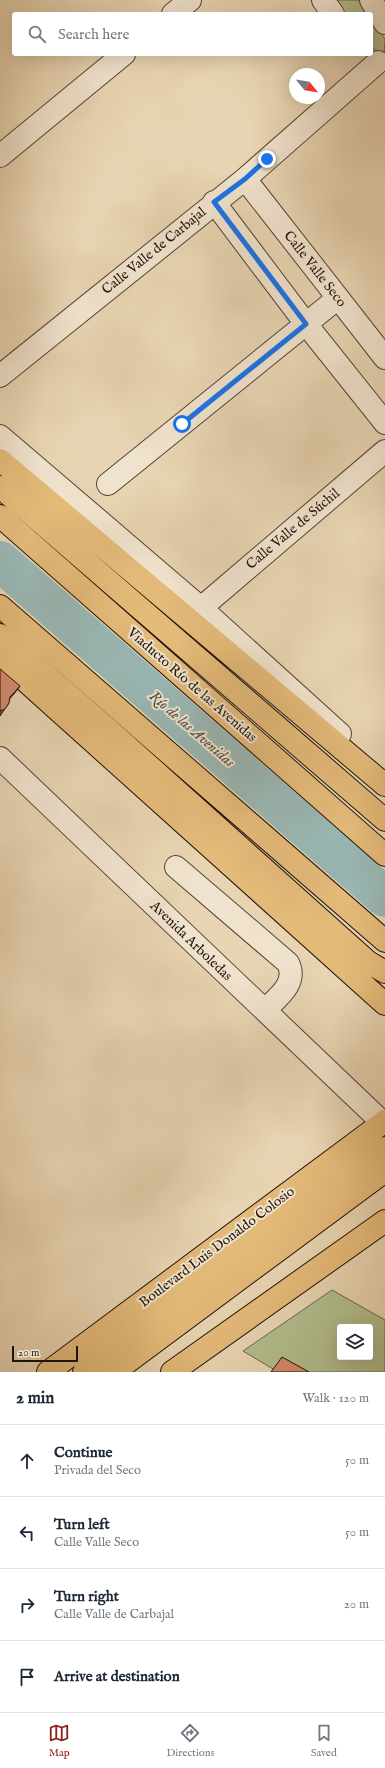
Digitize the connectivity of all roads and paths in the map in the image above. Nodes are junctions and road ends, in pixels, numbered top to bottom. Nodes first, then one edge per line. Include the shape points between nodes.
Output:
1 (190, 0) edge
2 (323, 0) edge
3 (371, 0) edge
4 (175, 12) edge
5 (332, 12) edge
6 (385, 22) edge
7 (122, 56) edge
8 (377, 61) edge
9 (0, 156) edge
10 (245, 179) junction
11 (214, 202) junction
12 (338, 298) junction
13 (306, 324) junction
14 (385, 358) edge
15 (0, 376) edge
16 (385, 423) edge
17 (0, 436) edge
18 (385, 451) edge
19 (0, 460) edge
20 (108, 484) dead end
21 (0, 487) edge
22 (0, 516) edge
23 (0, 606) edge
24 (201, 608) junction
25 (0, 635) edge
26 (0, 658) edge
27 (0, 758) edge
28 (385, 775) edge
29 (385, 785) edge
30 (385, 820) edge
31 (385, 855) edge
32 (176, 867) dead end
33 (385, 941) edge
34 (385, 972) edge
35 (385, 1004) edge
36 (265, 1010) junction
37 (384, 1122) edge
38 (385, 1148) edge
39 (385, 1171) edge
40 (385, 1221) edge
41 (49, 1369) edge
42 (84, 1372) edge
43 (114, 1372) edge
44 (172, 1372) edge

1 - 4 street
2 - 5 street
3 - 6 street
7 - 9 street
8 - 10 street, Calle Valle de Carbajal
10 - 11 street, Calle Valle de Carbajal
10 - 12 street, Calle Valle Seco
11 - 13 street
11 - 15 street, Calle Valle de Carbajal
12 - 13 street
12 - 14 street, Calle Valle Seco
13 - 16 street
13 - 20 street
17 - 24 street
18 - 24 street, Calle Valle de Súchil
19 - 29 main road
21 - 30 main road
22 - 31 main road, Viaducto Río de las Avenidas
23 - 33 main road
24 - 28 street
25 - 34 main road via 368,962
26 - 35 main road
27 - 36 street, Avenida Arboledas
32 - 36 street via 288,963 290,982
36 - 37 street, Avenida Arboledas
37 - 41 main road, Boulevard Luis Donaldo Colosio
38 - 42 main road
39 - 43 main road
40 - 44 main road

